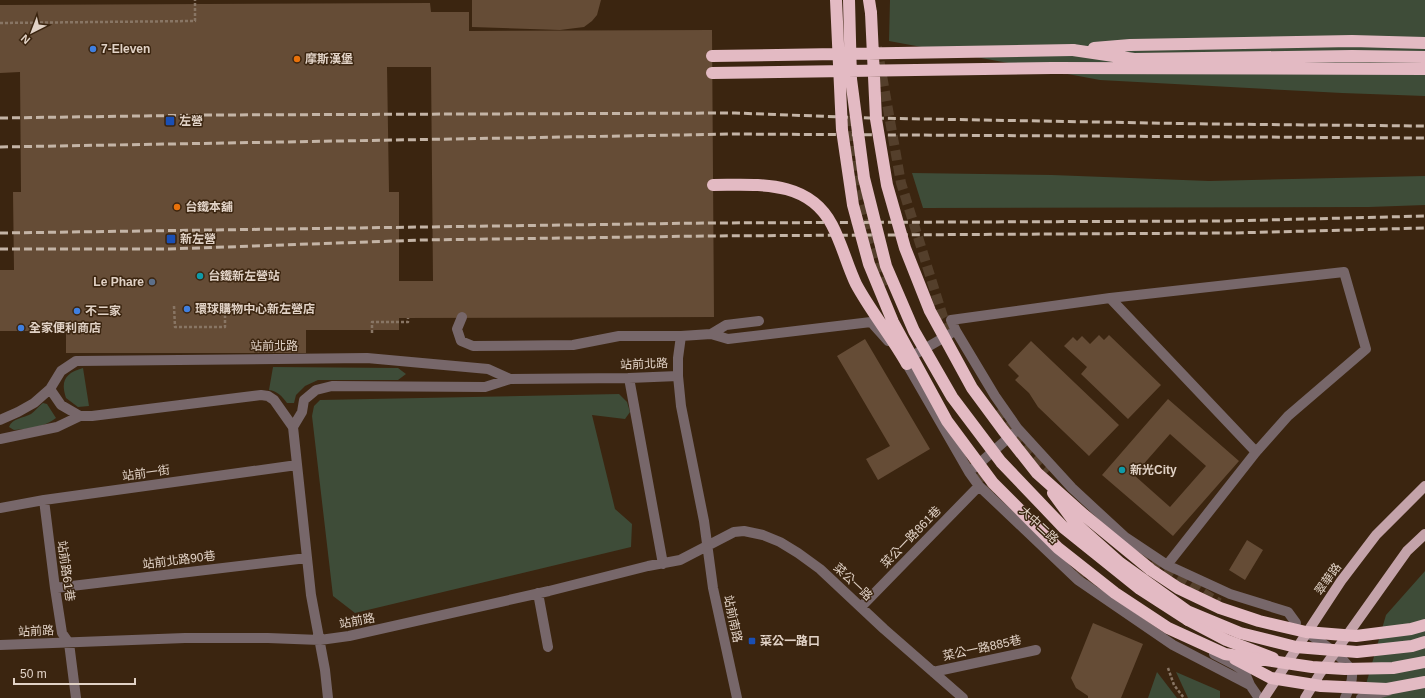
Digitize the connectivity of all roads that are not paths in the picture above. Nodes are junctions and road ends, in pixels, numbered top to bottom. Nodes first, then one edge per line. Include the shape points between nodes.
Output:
1 (836, 0) edge
2 (849, 0) edge
3 (870, 0) edge
4 (1425, 43) edge
5 (1073, 50) junction
6 (712, 56) dead end
7 (1425, 57) edge
8 (1425, 69) edge
9 (712, 73) dead end
10 (713, 185) dead end
11 (1110, 298) junction
12 (462, 317) dead end
13 (760, 321) dead end
14 (956, 331) junction
15 (711, 334) junction
16 (681, 336) junction
17 (905, 360) junction
18 (678, 376) junction
19 (629, 378) junction
20 (510, 379) junction
21 (50, 389) junction
22 (80, 416) junction
23 (0, 420) edge
24 (947, 421) junction
25 (293, 427) junction
26 (1018, 429) junction
27 (0, 439) edge
28 (1256, 452) junction
29 (297, 465) junction
30 (969, 472) junction
31 (1038, 473) junction
32 (979, 486) junction
33 (1425, 486) edge
34 (44, 500) junction
35 (0, 508) edge
36 (1425, 534) edge
37 (708, 546) junction
38 (307, 558) junction
39 (663, 564) junction
40 (1167, 565) junction
41 (55, 588) junction
42 (538, 593) junction
43 (1219, 603) tunnel mouth
44 (861, 607) junction
45 (1296, 623) junction
46 (1425, 625) edge
47 (1307, 633) junction
48 (320, 640) junction
49 (1425, 642) edge
50 (69, 643) junction
51 (1194, 644) dead end
52 (0, 645) edge
53 (548, 647) dead end
54 (1036, 650) dead end
55 (1335, 653) junction
56 (1225, 654) junction
57 (1425, 662) edge
58 (1287, 664) junction
59 (934, 672) junction
60 (1321, 672) junction
61 (1425, 682) edge
62 (1250, 684) junction
63 (76, 698) edge
64 (328, 698) edge
65 (737, 698) edge
66 (963, 698) edge
67 (1260, 698) edge
68 (1264, 698) edge
69 (1305, 698) edge
70 (1345, 698) edge
71 (1361, 698) edge

1 - 24 highway, bridge via 842,130 853,205 869,264 893,322
2 - 58 highway, bridge via 851,80 864,178 886,266 914,330 952,397 1001,462 1064,528 1140,589 1188,620 1226,640
3 - 31 highway, bridge via 876,119 888,185 905,248 930,311 972,388
4 - 5 highway via 1352,41 1130,45
5 - 6 highway, bridge
5 - 7 highway via 1134,59
8 - 9 highway, bridge via 1052,68
10 - 24 highway, bridge via 776,186 794,190 820,207 833,226 861,293 935,409
11 - 14 street via 951,320
11 - 28 street
11 - 28 street via 1344,272 1366,349 1288,416
12 - 16 street via 457,329 459,335 462,341 473,346 573,345 619,336
13 - 15 street via 726,325
14 - 17 street
14 - 26 street
15 - 16 street
15 - 17 street, 大中二路 via 728,339 871,322
16 - 18 street
17 - 30 street, 大中二路
18 - 19 street, 站前北路
18 - 37 street, 站前北路 via 681,406
19 - 20 street, 站前北路
19 - 39 street
20 - 21 street, 站前北路 via 488,369 367,358 76,361 61,372
20 - 25 street, 站前北路 via 485,387 332,386 316,390 304,400 302,412
21 - 22 street via 61,404
21 - 23 street, 站前北路 via 34,403
22 - 25 street via 261,395 274,400
22 - 27 street via 57,427
24 - 56 highway, bridge via 993,483 1058,548 1115,593 1168,628
25 - 29 street
26 - 30 street
26 - 40 street via 1072,488 1125,537
28 - 40 street
29 - 34 street, 站前一街
29 - 38 street
30 - 32 street, 大中二路
31 - 46 highway, bridge via 1151,570 1178,588 1220,608 1259,621 1313,632 1356,636
31 - 49 highway, bridge via 1075,523 1103,548 1181,606 1200,616 1240,633 1296,647 1357,652 1412,646
32 - 44 street, 菜公一路861巷
32 - 62 street, 大中二路 via 1078,580 1173,645
33 - 47 main road, 翠華路 via 1376,536 1341,581
34 - 35 street, 站前一街
34 - 41 street, 站前路61巷
36 - 55 main road via 1407,551
37 - 39 street, 站前路 via 680,560
37 - 44 street, 菜公一路 via 734,532 744,531 763,535 780,542 820,569
37 - 65 street, 站前南路 via 713,588
38 - 41 street, 站前北路90巷
38 - 48 street via 310,595
39 - 42 street, 站前路
40 - 45 street via 1230,594 1288,612
41 - 50 street, 站前路61巷 via 62,633
42 - 48 street, 站前路 via 349,636
42 - 53 street
43 - 45 street via 1279,623
44 - 59 street, 菜公一路
45 - 47 street
47 - 55 street
47 - 58 main road, 翠華路
48 - 50 street, 站前路 via 192,638
48 - 64 street
50 - 52 street, 站前路
50 - 63 street, 站前路61巷
51 - 62 street via 1235,665 1244,672
54 - 59 street, 菜公一路885巷
55 - 60 main road
55 - 70 street via 1352,674
56 - 57 highway, bridge via 1345,669 1393,668
56 - 61 highway, bridge via 1271,678 1321,686 1387,689
58 - 60 highway
58 - 68 main road, 翠華路
59 - 66 street, 菜公一路
60 - 69 main road
61 - 71 street
62 - 67 street

